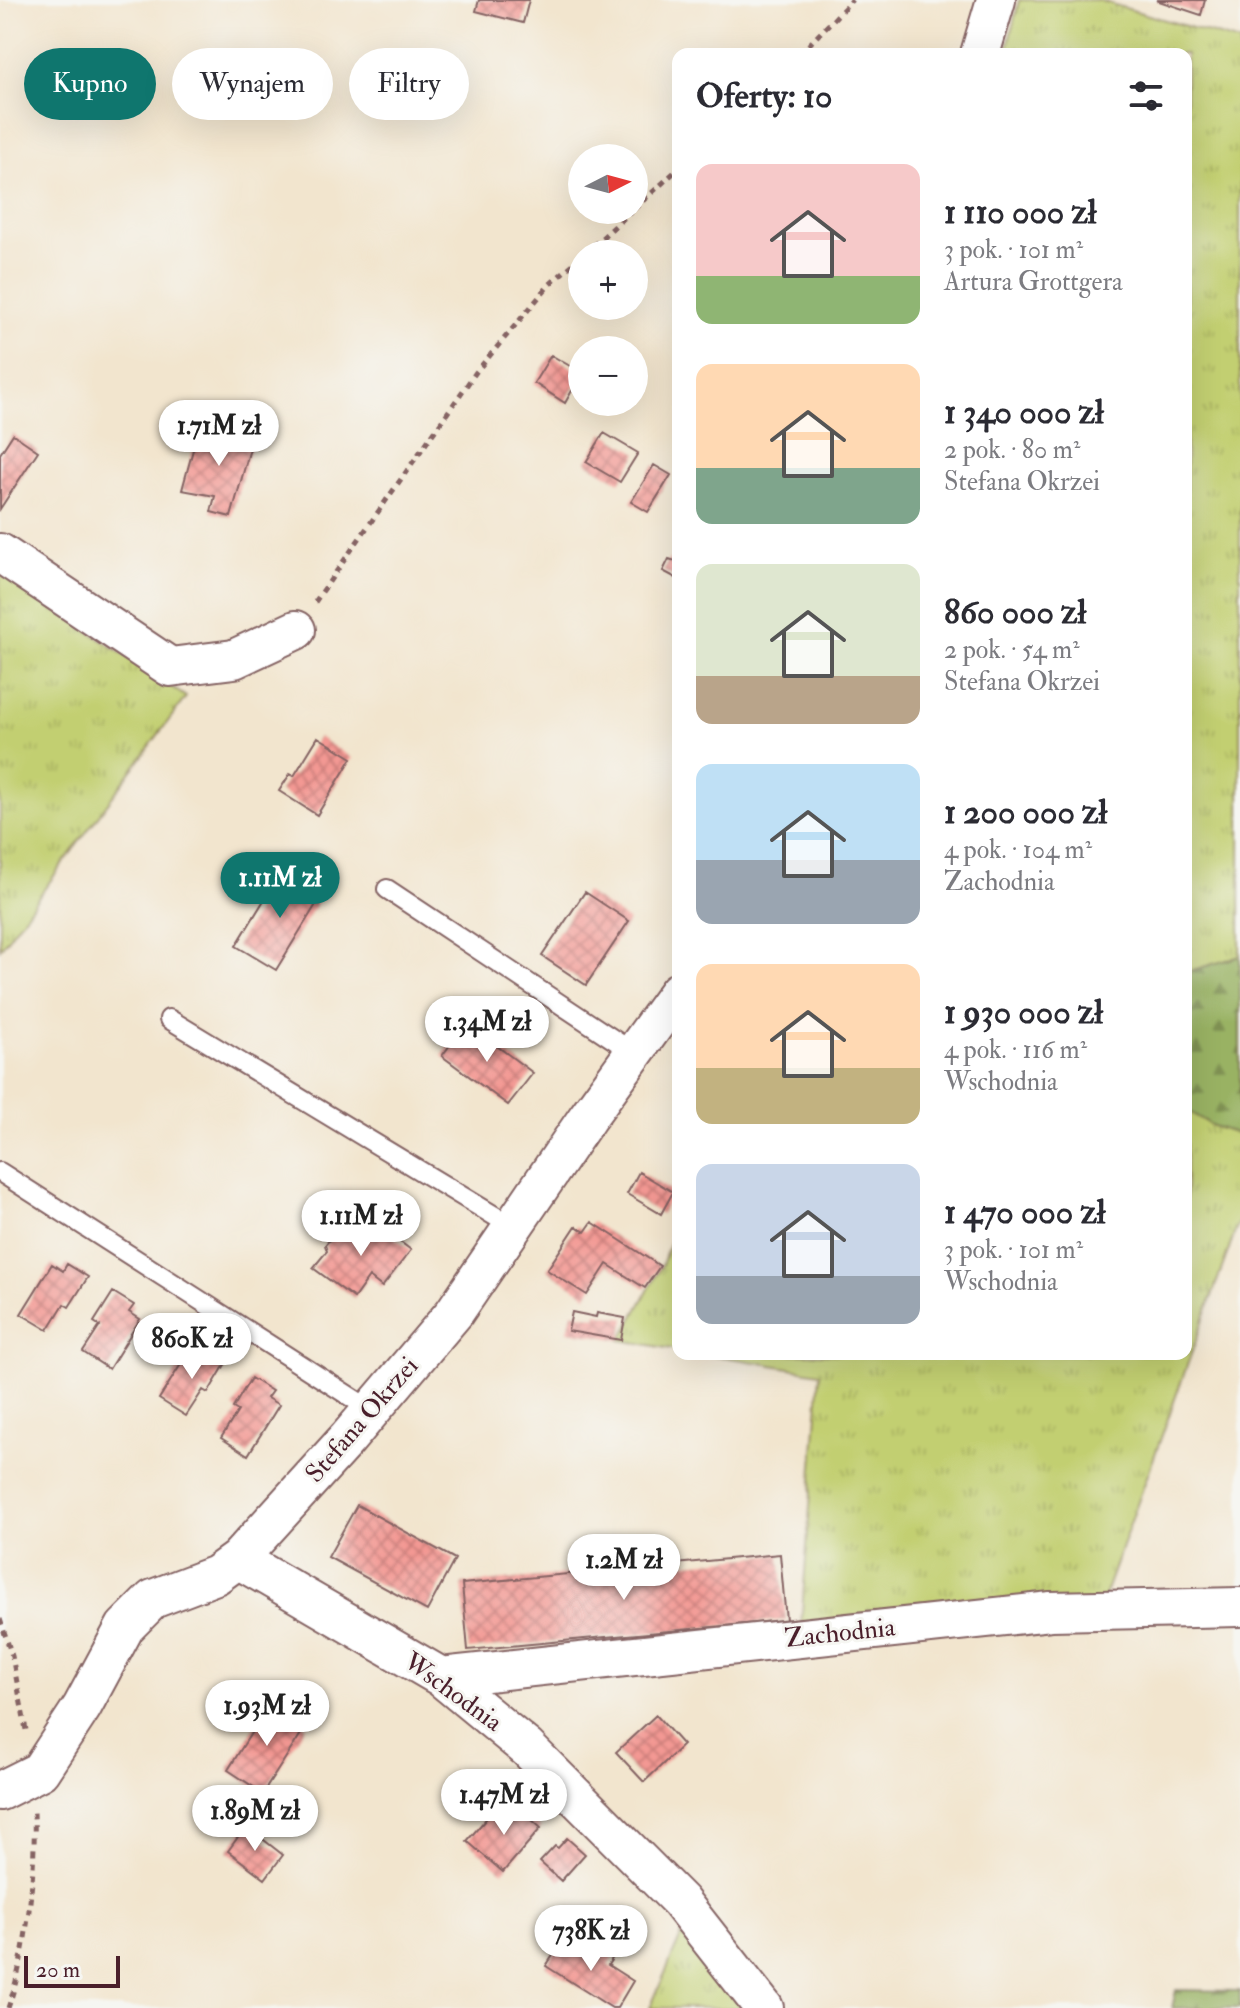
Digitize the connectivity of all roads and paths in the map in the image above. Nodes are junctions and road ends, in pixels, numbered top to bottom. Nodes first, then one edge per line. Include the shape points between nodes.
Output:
1 (852, 0) edge
2 (996, 0) edge
3 (806, 48) edge
4 (982, 48) edge
5 (672, 174) edge
6 (648, 196) edge
7 (617, 224) edge
8 (600, 240) edge
9 (568, 268) edge
10 (0, 553) edge
11 (296, 630) joint
12 (387, 889) dead end
13 (672, 1000) edge
14 (169, 1019) dead end
15 (634, 1053) junction
16 (0, 1172) edge
17 (513, 1227) junction
18 (371, 1410) junction
19 (238, 1559) junction
20 (1240, 1607) edge
21 (441, 1677) junction
22 (0, 1791) edge
23 (764, 2008) edge

1 - 3 path
2 - 4 street
5 - 6 path
7 - 8 path
9 - 11 path via 476,372
10 - 11 street via 170,667 234,659
12 - 15 lane
13 - 15 street, Stefana Okrzei
14 - 17 lane
15 - 17 street, Stefana Okrzei
16 - 18 lane
17 - 18 street, Stefana Okrzei via 454,1313
18 - 19 street, Stefana Okrzei
19 - 21 street, Wschodnia
19 - 22 street, Stefana Okrzei via 216,1575 153,1599 125,1627 40,1771
20 - 21 street, Zachodnia via 1051,1611
21 - 23 street, Wschodnia via 527,1748 680,1901

